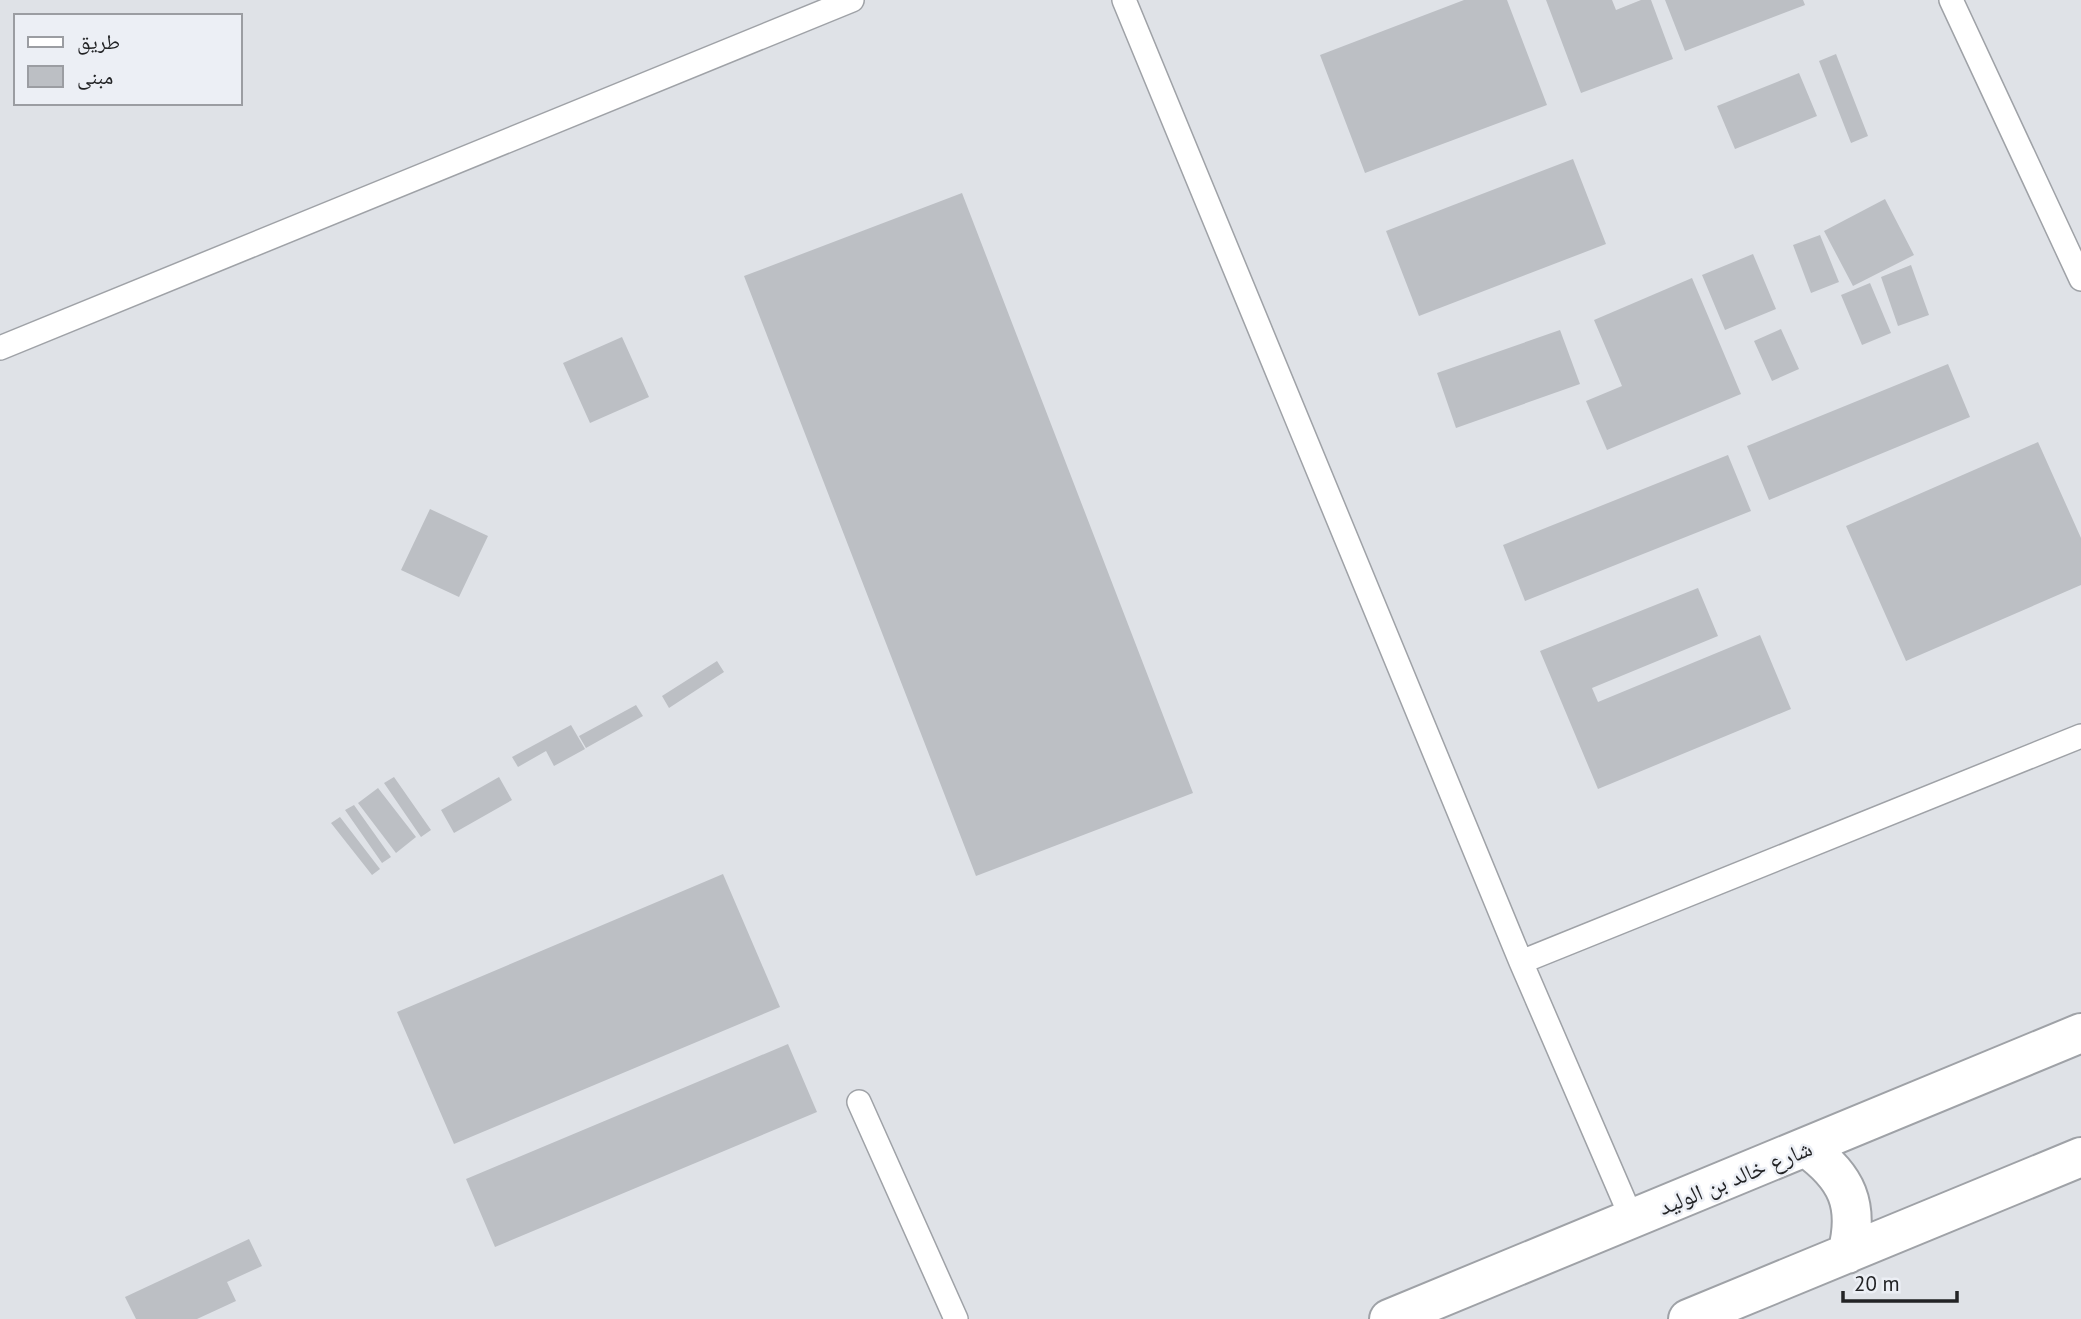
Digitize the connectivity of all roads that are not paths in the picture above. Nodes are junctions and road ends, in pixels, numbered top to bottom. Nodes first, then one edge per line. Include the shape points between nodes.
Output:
1 (1124, 0) edge
2 (1951, 0) edge
3 (841, 2) edge
4 (2081, 279) edge
5 (0, 348) edge
6 (2081, 736) edge
7 (1521, 962) junction
8 (2081, 1032) edge
9 (859, 1102) dead end
10 (1807, 1148) junction
11 (2081, 1157) edge
12 (1632, 1219) junction
13 (1847, 1254) junction
14 (1458, 1305) edge
15 (956, 1319) edge
16 (1389, 1319) edge
17 (1688, 1319) edge

1 - 7 lane
2 - 4 lane
3 - 5 lane
6 - 7 lane
7 - 12 lane
8 - 10 main road, شارع خالد بن الوليد
9 - 15 lane
10 - 12 main road, شارع خالد بن الوليد
10 - 13 main road via 1827,1162 1843,1182 1854,1230
11 - 13 main road
12 - 14 main road, شارع خالد بن الوليد
13 - 17 main road
14 - 16 main road, شارع خالد بن الوليد

